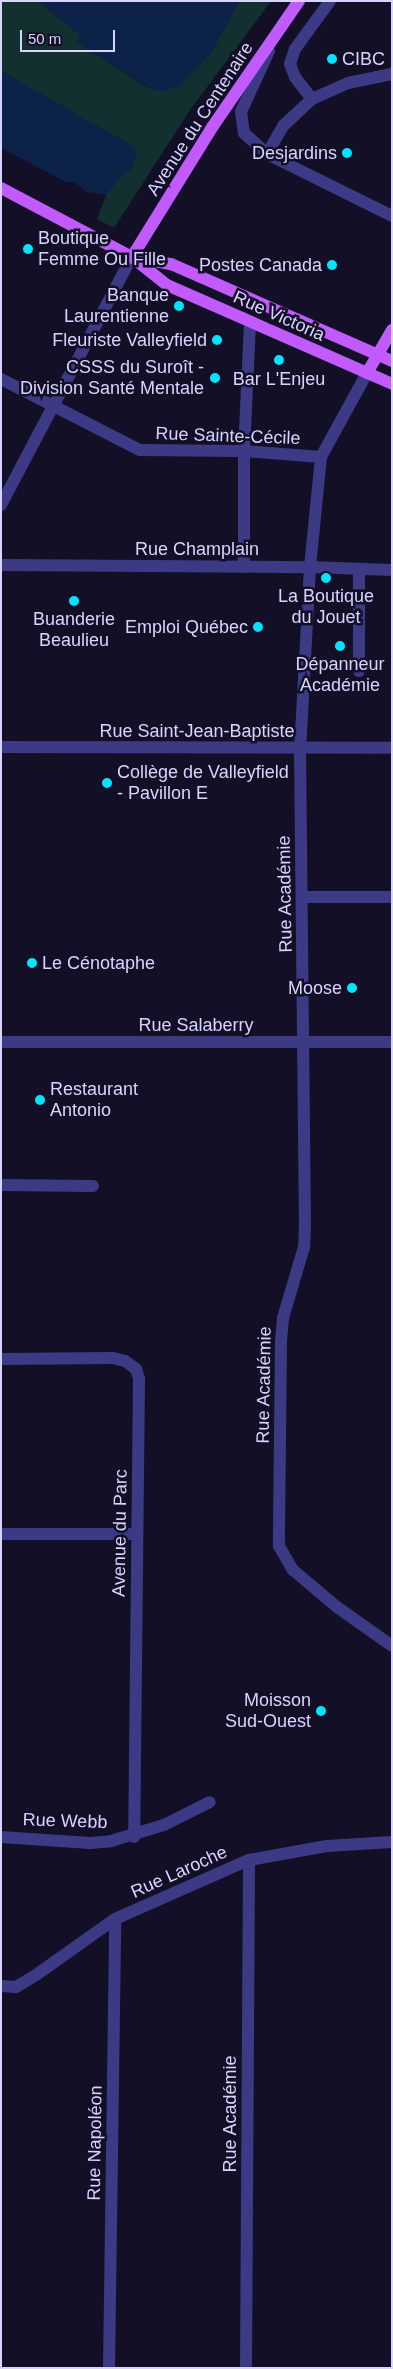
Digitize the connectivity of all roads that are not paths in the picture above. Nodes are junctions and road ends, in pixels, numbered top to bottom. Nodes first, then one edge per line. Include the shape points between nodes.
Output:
1 (298, 1) edge
2 (330, 1) edge
3 (276, 37) junction
4 (392, 74) edge
5 (312, 99) junction
6 (267, 154) junction
7 (1, 188) edge
8 (392, 216) edge
9 (132, 256) junction
10 (250, 323) junction
11 (392, 330) edge
12 (377, 355) junction
13 (392, 361) edge
14 (367, 373) junction
15 (1, 380) edge
16 (392, 384) edge
17 (54, 405) junction
18 (244, 451) junction
19 (321, 457) junction
20 (1, 505) edge
21 (1, 565) edge
22 (244, 567) junction
23 (310, 567) junction
24 (359, 569) junction
25 (392, 570) edge
26 (359, 671) dead end
27 (1, 747) edge
28 (392, 748) edge
29 (300, 749) junction
30 (303, 897) junction
31 (392, 897) edge
32 (1, 1042) edge
33 (305, 1042) junction
34 (392, 1042) edge
35 (1, 1185) edge
36 (92, 1186) dead end
37 (1, 1359) edge
38 (1, 1534) edge
39 (137, 1534) junction
40 (392, 1646) edge
41 (210, 1802) dead end
42 (1, 1837) edge
43 (134, 1837) junction
44 (392, 1842) edge
45 (249, 1860) junction
46 (115, 1919) junction
47 (1, 1986) edge
48 (109, 2368) edge
49 (246, 2368) edge

1 - 3 main road, Avenue du Centenaire
2 - 5 street via 308,29 290,64 295,77
3 - 6 street via 248,95 241,119 244,132
3 - 9 main road, Avenue du Centenaire via 213,126
4 - 5 street via 348,83
5 - 6 street via 284,125
6 - 8 street
7 - 9 main road, Rue Victoria
9 - 10 main road, Rue Victoria via 167,285
9 - 12 main road, Rue Victoria via 171,264
9 - 17 street
10 - 14 main road, Rue Victoria
10 - 18 street
11 - 12 main road
12 - 13 main road, Rue Victoria
12 - 14 main road
14 - 16 main road, Rue Victoria
14 - 19 street, Rue Académie
15 - 17 street, Rue Sainte-Cécile
17 - 18 street, Rue Sainte-Cécile via 140,450
17 - 20 street
18 - 19 street, Rue Sainte-Cécile
18 - 22 street
19 - 23 street, Rue Académie
21 - 22 street, Rue Champlain
22 - 23 street, Rue Champlain
23 - 24 street, Rue Champlain
23 - 29 street, Rue Académie
24 - 25 street, Rue Champlain
24 - 26 street
27 - 29 street, Rue Saint-Jean-Baptiste
28 - 29 street, Rue Saint-Jean-Baptiste
29 - 30 street, Rue Académie
30 - 31 street
30 - 33 street, Rue Académie
32 - 33 street, Rue Salaberry
33 - 34 street, Rue Salaberry
33 - 40 street, Rue Académie via 304,1247 283,1318 281,1341 279,1546 293,1570 337,1607
35 - 36 street
37 - 39 street, Avenue du Parc via 113,1358 136,1369 139,1378
38 - 39 street
39 - 43 street, Avenue du Parc
41 - 43 street, Rue Webb
42 - 43 street, Rue Webb via 90,1843
44 - 45 street, Rue Laroche via 327,1846
45 - 46 street, Rue Laroche
45 - 49 street, Rue Académie
46 - 47 street, Rue Laroche via 36,1975 16,1986
46 - 48 street, Rue Napoléon

